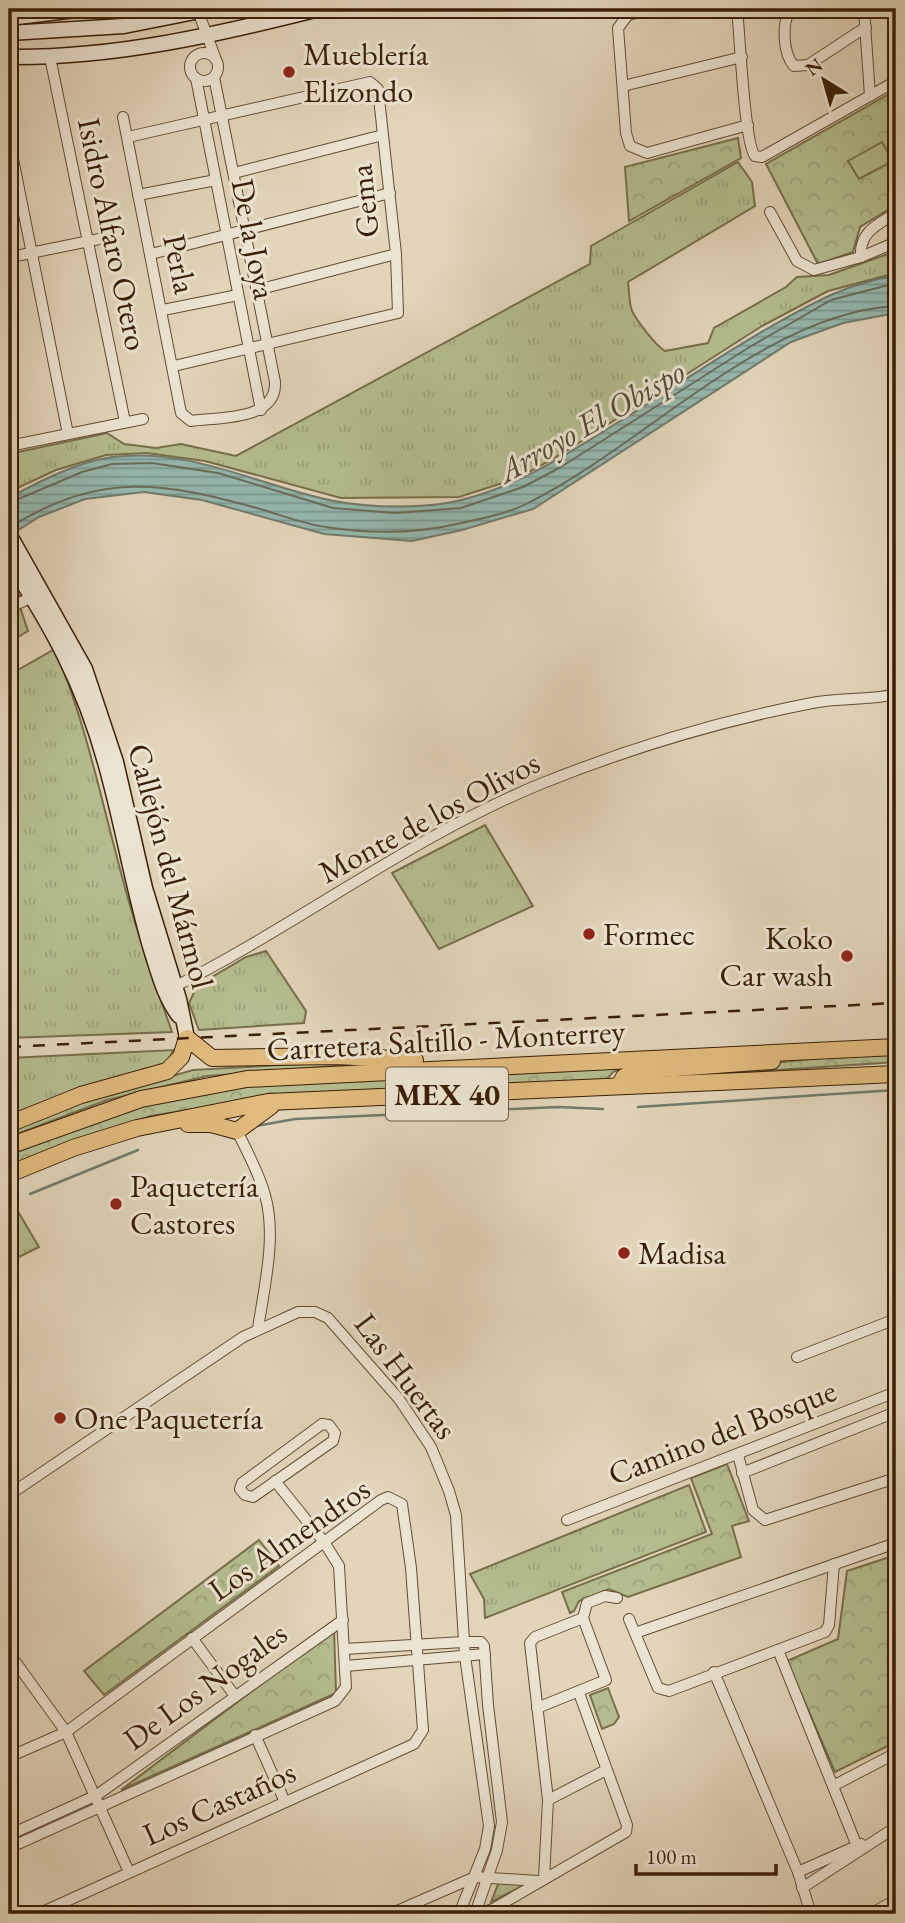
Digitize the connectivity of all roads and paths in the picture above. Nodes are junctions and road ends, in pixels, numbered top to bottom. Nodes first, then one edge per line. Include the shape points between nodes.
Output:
1 (84, 9) edge
2 (319, 9) edge
3 (652, 9) edge
4 (737, 9) edge
5 (790, 9) edge
6 (864, 9) edge
7 (204, 10) edge
8 (183, 12) edge
9 (9, 18) edge
10 (866, 27) junction
11 (9, 33) edge
12 (208, 36) junction
13 (185, 41) junction
14 (9, 57) edge
15 (50, 57) junction
16 (743, 57) junction
17 (215, 58) junction
18 (191, 61) junction
19 (214, 77) junction
20 (195, 78) junction
21 (896, 81) edge
22 (623, 86) junction
23 (870, 96) junction
24 (123, 117) dead end
25 (221, 117) junction
26 (205, 121) junction
27 (748, 125) junction
28 (383, 135) junction
29 (128, 137) junction
30 (9, 139) edge
31 (234, 173) junction
32 (216, 180) junction
33 (390, 193) junction
34 (138, 195) junction
35 (770, 212) dead end
36 (896, 213) edge
37 (244, 230) junction
38 (227, 234) junction
39 (109, 237) dead end
40 (89, 241) junction
41 (896, 242) edge
42 (31, 253) junction
43 (151, 254) junction
44 (396, 254) junction
45 (16, 256) dead end
46 (861, 257) junction
47 (257, 290) junction
48 (238, 295) junction
49 (163, 310) junction
50 (268, 346) junction
51 (250, 351) junction
52 (174, 366) junction
53 (261, 410) junction
54 (143, 419) dead end
55 (125, 422) junction
56 (68, 434) junction
57 (9, 446) edge
58 (9, 534) edge
59 (9, 561) edge
60 (25, 574) junction
61 (32, 597) junction
62 (9, 608) edge
63 (896, 694) edge
64 (119, 798) junction
65 (170, 989) junction
66 (187, 1038) junction
67 (896, 1046) edge
68 (844, 1050) junction
69 (448, 1068) junction
70 (892, 1073) edge
71 (619, 1086) junction
72 (290, 1100) junction
73 (9, 1124) edge
74 (136, 1128) junction
75 (236, 1131) junction
76 (9, 1146) edge
77 (9, 1174) edge
78 (896, 1319) edge
79 (258, 1329) junction
80 (797, 1357) dead end
81 (896, 1392) edge
82 (896, 1412) edge
83 (738, 1455) junction
84 (742, 1473) junction
85 (896, 1478) edge
86 (275, 1481) junction
87 (9, 1495) edge
88 (567, 1520) dead end
89 (324, 1542) junction
90 (896, 1543) edge
91 (834, 1564) junction
92 (617, 1598) dead end
93 (583, 1618) junction
94 (629, 1619) dead end
95 (343, 1620) junction
96 (635, 1633) junction
97 (192, 1638) junction
98 (463, 1642) junction
99 (416, 1644) junction
100 (344, 1649) junction
101 (778, 1650) junction
102 (9, 1653) edge
103 (485, 1654) junction
104 (465, 1656) junction
105 (417, 1660) junction
106 (345, 1666) junction
107 (19, 1669) junction
108 (714, 1672) junction
109 (9, 1675) edge
110 (579, 1693) junction
111 (235, 1696) junction
112 (537, 1708) junction
113 (66, 1732) junction
114 (255, 1735) junction
115 (420, 1738) joint
116 (896, 1753) edge
117 (9, 1756) edge
118 (606, 1770) junction
119 (833, 1786) junction
120 (97, 1796) junction
121 (548, 1800) junction
122 (285, 1802) junction
123 (101, 1806) junction
124 (896, 1827) edge
125 (9, 1835) edge
126 (9, 1848) edge
127 (858, 1848) junction
128 (129, 1872) junction
129 (798, 1872) junction
130 (489, 1876) junction
131 (475, 1877) junction
132 (541, 1880) junction
133 (802, 1888) junction
134 (896, 1900) edge
135 (415, 1903) junction
136 (38, 1914) edge
137 (390, 1914) edge
138 (411, 1914) edge
139 (458, 1914) edge
140 (476, 1914) edge
141 (811, 1914) edge
142 (870, 1914) edge

1 - 9 street
2 - 12 street
3 - 22 street via 628,15 619,23
4 - 16 street
5 - 10 street via 785,19 786,44 794,66 808,65
6 - 10 street
7 - 8 street
7 - 12 street, De la Joya
8 - 11 street via 124,26
8 - 13 street
10 - 23 street
12 - 13 street
12 - 17 street, De la Joya
13 - 15 street
13 - 18 street, De la Joya
14 - 15 street
15 - 40 street, Isidro Alfaro Otero
16 - 22 street
16 - 27 street
17 - 18 street via 201,53
17 - 19 street, De la Joya via 218,69
18 - 20 street, De la Joya
19 - 20 street via 205,81
19 - 25 street, De la Joya
20 - 26 street, De la Joya
21 - 23 street
22 - 27 street via 627,139 635,150 648,153
23 - 27 street via 762,157 751,151
24 - 29 street, Perla
25 - 26 street
25 - 28 street, Gema via 370,82 378,89
25 - 31 street, De la Joya
26 - 29 street
26 - 32 street, De la Joya
28 - 31 street
28 - 33 street, Gema
29 - 34 street, Perla
30 - 42 street
31 - 37 street, De la Joya
32 - 34 street
32 - 38 street, De la Joya
33 - 37 street
33 - 44 street, Gema
34 - 43 street, Perla
35 - 46 street via 804,267 825,269
36 - 46 street via 867,231
37 - 38 street
37 - 47 street, De la Joya
38 - 43 street
38 - 48 street, De la Joya
39 - 40 street
40 - 42 street
40 - 55 street, Isidro Alfaro Otero
41 - 46 street
42 - 45 street
42 - 56 street
43 - 49 street, Perla
44 - 47 street
44 - 50 street, Gema via 398,313
47 - 50 street, De la Joya
48 - 49 street
48 - 51 street, De la Joya
49 - 52 street, Perla
50 - 51 street
50 - 53 street, De la Joya via 276,388 270,404
51 - 52 street
51 - 53 street, De la Joya
52 - 53 street, Perla via 181,413 187,420
54 - 55 street
55 - 56 street
56 - 57 street
58 - 60 street
59 - 60 street
60 - 61 street, Callejón del Mármol
60 - 64 street, Callejón del Mármol via 85,669
61 - 62 street
61 - 64 street, Callejón del Mármol via 75,675
63 - 65 street, Monte de los Olivos via 873,700 835,699 734,720 542,784 441,834
64 - 65 street, Callejón del Mármol
65 - 66 street, Callejón del Mármol
66 - 69 main road via 212,1058 335,1056 426,1061
66 - 73 main road via 181,1057 167,1072 81,1096
67 - 68 main road, Carretera Saltillo - Monterrey / MEX 40
68 - 69 main road, Carretera Saltillo - Monterrey / MEX 40
68 - 71 main road via 745,1065 635,1071
69 - 76 main road, Carretera Saltillo - Monterrey / MEX 40 via 247,1079 186,1089 108,1109
70 - 71 main road, Carretera Saltillo - Monterrey / MEX 40
71 - 72 main road, Carretera Saltillo - Monterrey / MEX 40
72 - 74 main road, Carretera Saltillo - Monterrey / MEX 40
72 - 75 main road via 259,1112
74 - 75 main road via 211,1124
74 - 77 main road, Carretera Saltillo - Monterrey / MEX 40
75 - 79 street via 265,1195 268,1215
78 - 80 street
79 - 87 street, Las Huertas
79 - 98 street, Las Huertas via 298,1312 328,1318 378,1372 421,1432 441,1467 456,1515
81 - 83 street, Camino del Bosque
82 - 84 street, Camino del Bosque
83 - 84 street
83 - 88 street, Camino del Bosque
84 - 85 street via 753,1510 760,1518 772,1520
86 - 86 street via 333,1441 335,1433 329,1425 322,1424 274,1458 240,1489 253,1497
86 - 89 street
89 - 95 street via 339,1566
89 - 97 street, Los Almendros
89 - 99 street, Los Almendros via 381,1500 388,1497 401,1504
90 - 91 street
91 - 96 street
91 - 101 street via 825,1632
92 - 93 street via 605,1595 587,1603
93 - 110 street via 606,1676 603,1683
93 - 112 street via 534,1637 530,1651
94 - 96 street
95 - 100 street
95 - 111 street, De Los Nogales
96 - 108 street via 658,1688
97 - 111 street
97 - 113 street, Los Almendros
98 - 99 street
98 - 103 street via 481,1642
98 - 104 street, Las Huertas
99 - 100 street
99 - 105 street, Los Almendros
100 - 106 street
101 - 108 street
101 - 119 street
102 - 107 street
103 - 104 street
103 - 130 street via 502,1822
104 - 105 street
104 - 131 street, Las Huertas via 489,1826
105 - 106 street
105 - 115 street, Los Almendros
106 - 114 street, De Los Nogales via 346,1687 335,1701
107 - 109 street
107 - 113 street
108 - 129 street
110 - 112 street
110 - 118 street
111 - 120 street, De Los Nogales
112 - 121 street
113 - 117 street, Los Almendros
113 - 120 street
114 - 122 street
114 - 123 street, De Los Nogales
115 - 122 street, Los Castaños
116 - 119 street
118 - 121 street
118 - 132 street via 626,1832
119 - 127 street
120 - 123 street
120 - 125 street, De Los Nogales
121 - 132 street
122 - 128 street, Los Castaños
123 - 126 street, De Los Nogales
123 - 128 street
124 - 127 street
127 - 129 street
127 - 133 street
128 - 136 street, Los Castaños
129 - 133 street
130 - 131 street
130 - 132 street
130 - 140 street
131 - 135 street
131 - 139 street, Las Huertas
132 - 140 street
133 - 141 street
134 - 142 street
135 - 137 street
135 - 138 street

